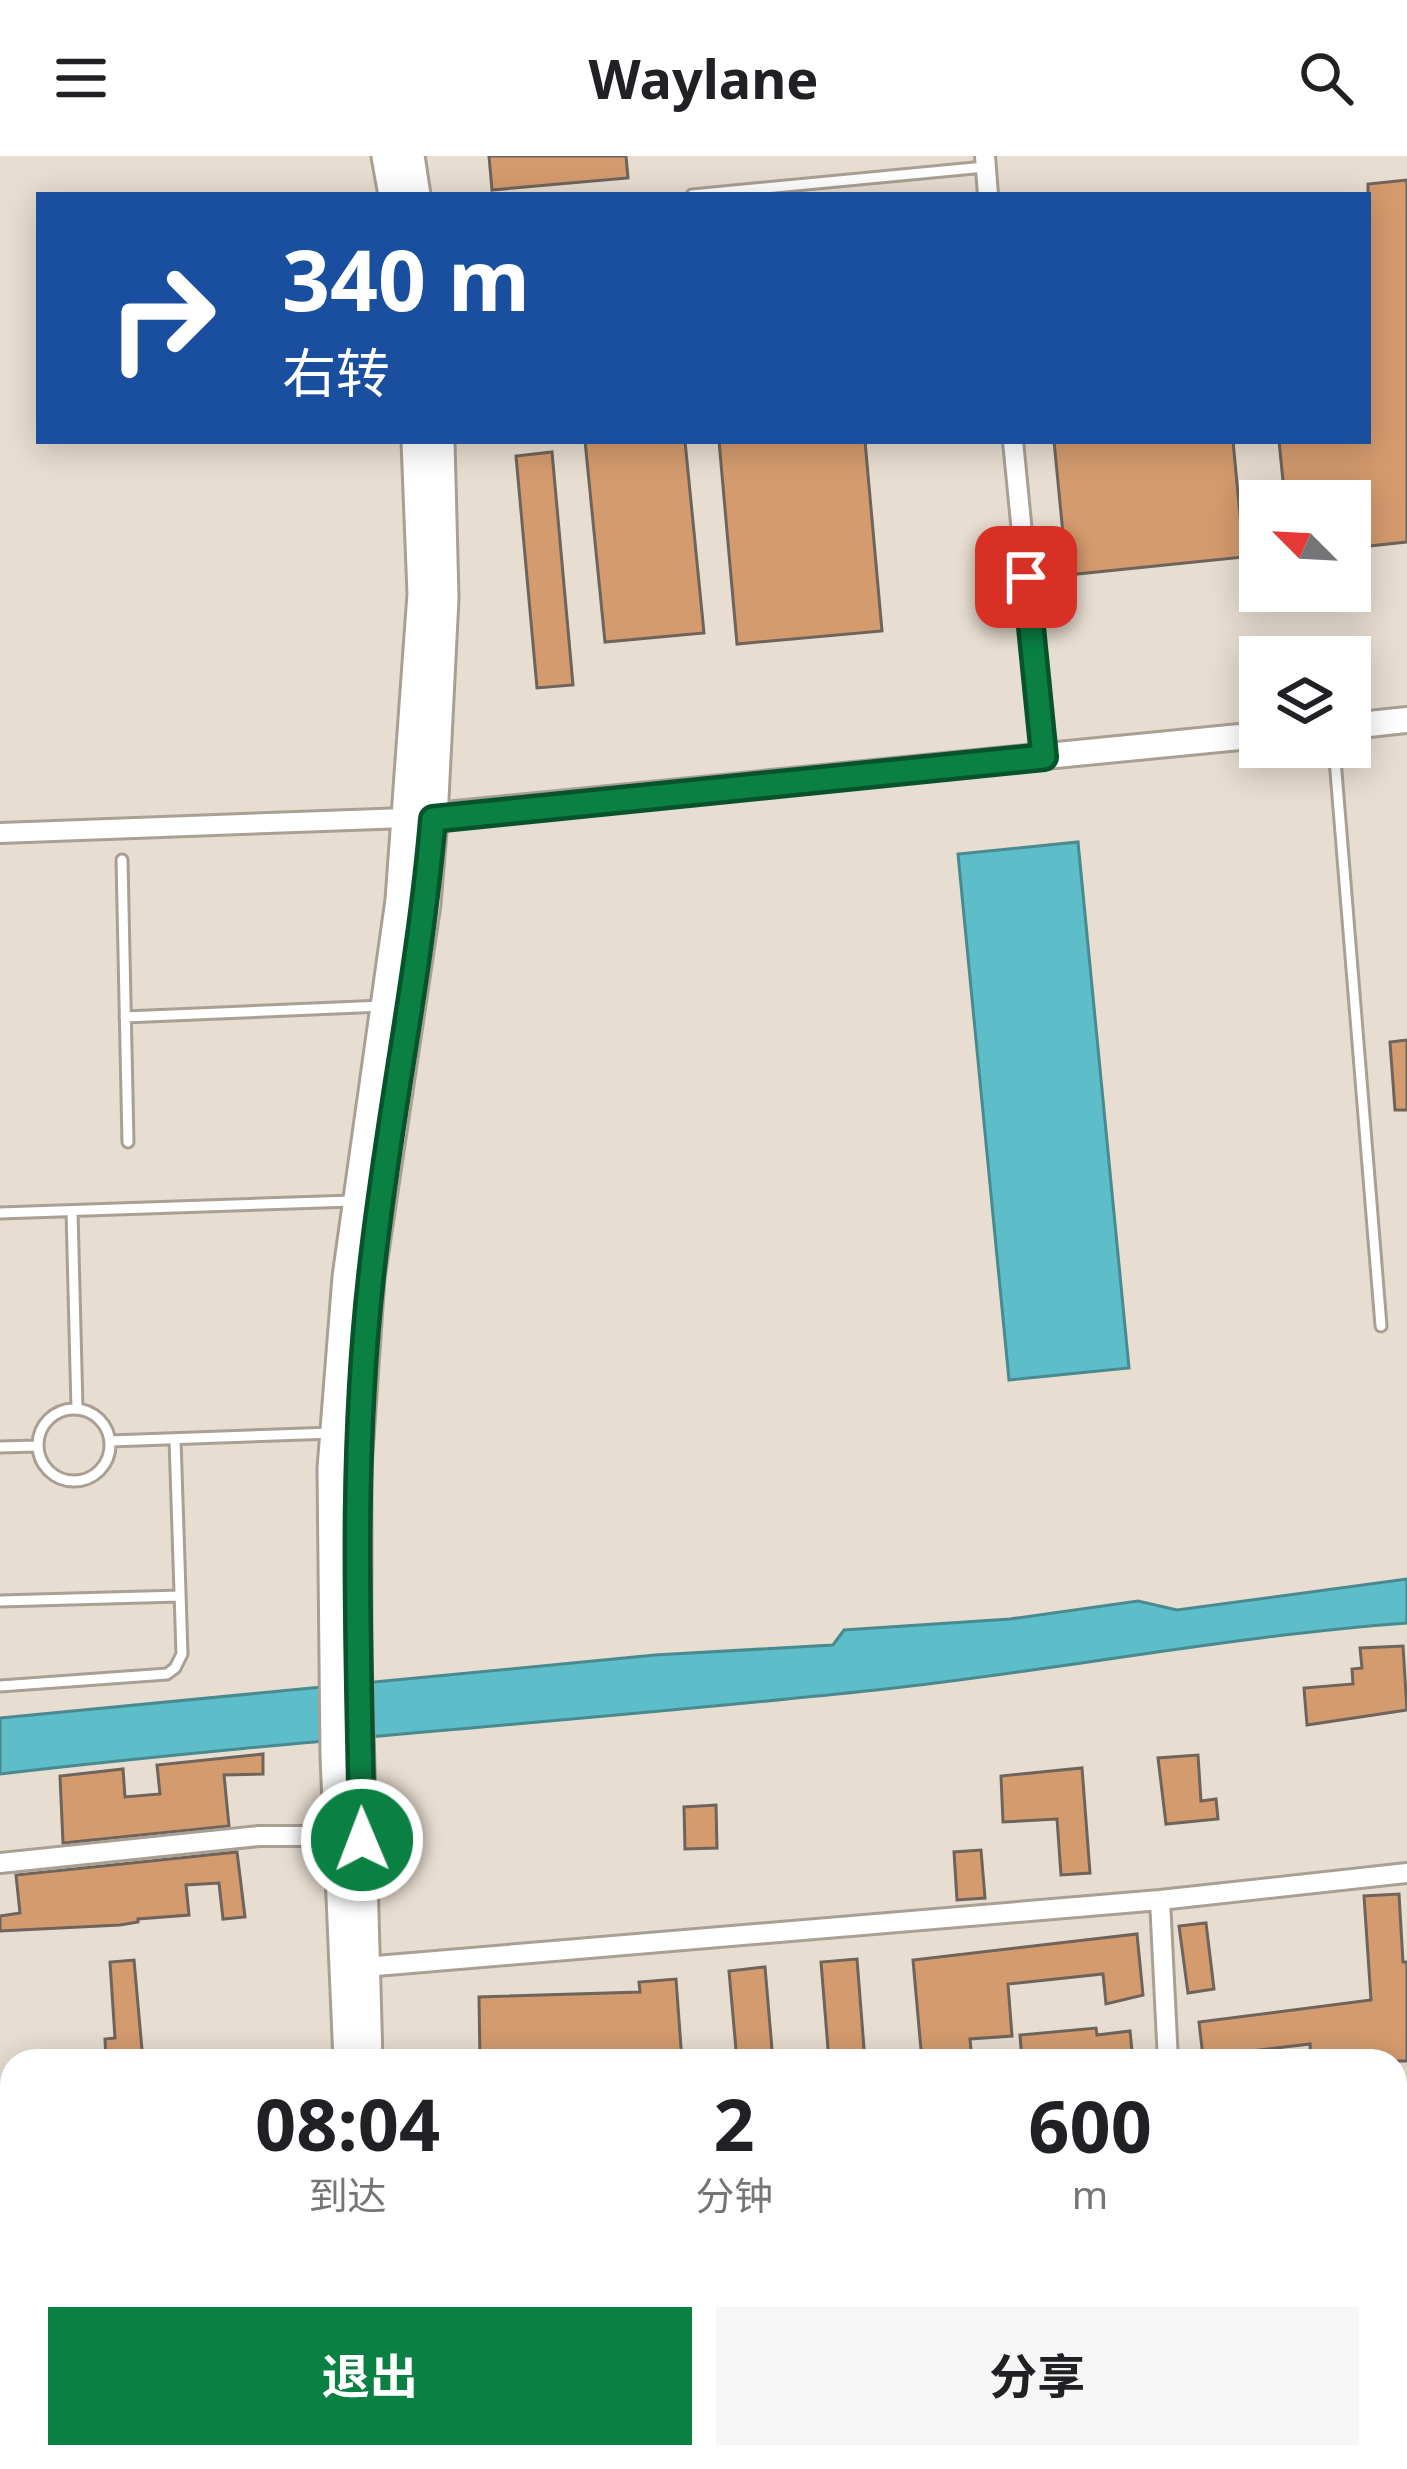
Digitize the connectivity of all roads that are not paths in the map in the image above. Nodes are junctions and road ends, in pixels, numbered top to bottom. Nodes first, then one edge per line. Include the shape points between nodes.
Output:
1 (386, 156) edge
2 (410, 156) edge
3 (985, 161) edge
4 (392, 192) edge
5 (416, 192) edge
6 (718, 192) edge
7 (988, 192) edge
8 (416, 444) edge
9 (440, 444) edge
10 (1013, 444) edge
11 (1407, 720) edge
12 (1371, 723) edge
13 (1239, 737) edge
14 (1044, 757) junction
15 (1336, 768) edge
16 (419, 819) junction
17 (0, 833) edge
18 (122, 860) dead end
19 (385, 1006) junction
20 (125, 1017) junction
21 (128, 1142) dead end
22 (358, 1201) junction
23 (72, 1211) junction
24 (0, 1213) edge
25 (1381, 1326) dead end
26 (77, 1409) junction
27 (347, 1434) junction
28 (175, 1438) junction
29 (110, 1441) junction
30 (38, 1446) junction
31 (0, 1447) edge
32 (180, 1596) junction
33 (0, 1601) edge
34 (0, 1686) edge
35 (348, 1755) junction
36 (338, 1836) junction
37 (0, 1863) edge
38 (1407, 1873) edge
39 (1160, 1900) junction
40 (364, 1967) junction
41 (347, 2049) edge
42 (367, 2049) edge
43 (1167, 2049) edge

1 - 4 main road
2 - 5 main road
3 - 6 lane
3 - 7 street
8 - 16 main road
9 - 16 main road via 444,598
10 - 14 street
11 - 12 street
13 - 14 street
14 - 16 street
15 - 25 lane
16 - 17 street
16 - 19 main road
16 - 27 main road via 426,904
18 - 20 lane
19 - 20 lane
19 - 22 main road
20 - 21 lane
22 - 23 lane
22 - 27 main road via 347,1276
23 - 24 lane
23 - 26 lane
26 - 29 lane via 103,1423
26 - 30 lane via 49,1419
27 - 28 lane
27 - 35 main road
28 - 29 lane
28 - 32 lane
29 - 30 lane via 105,1466 80,1482 46,1469
30 - 31 lane
32 - 33 lane
32 - 34 lane via 182,1654 166,1674
35 - 36 main road
35 - 40 main road
36 - 37 street via 259,1835
36 - 41 main road
38 - 39 street
39 - 40 street
39 - 43 street
40 - 42 main road

